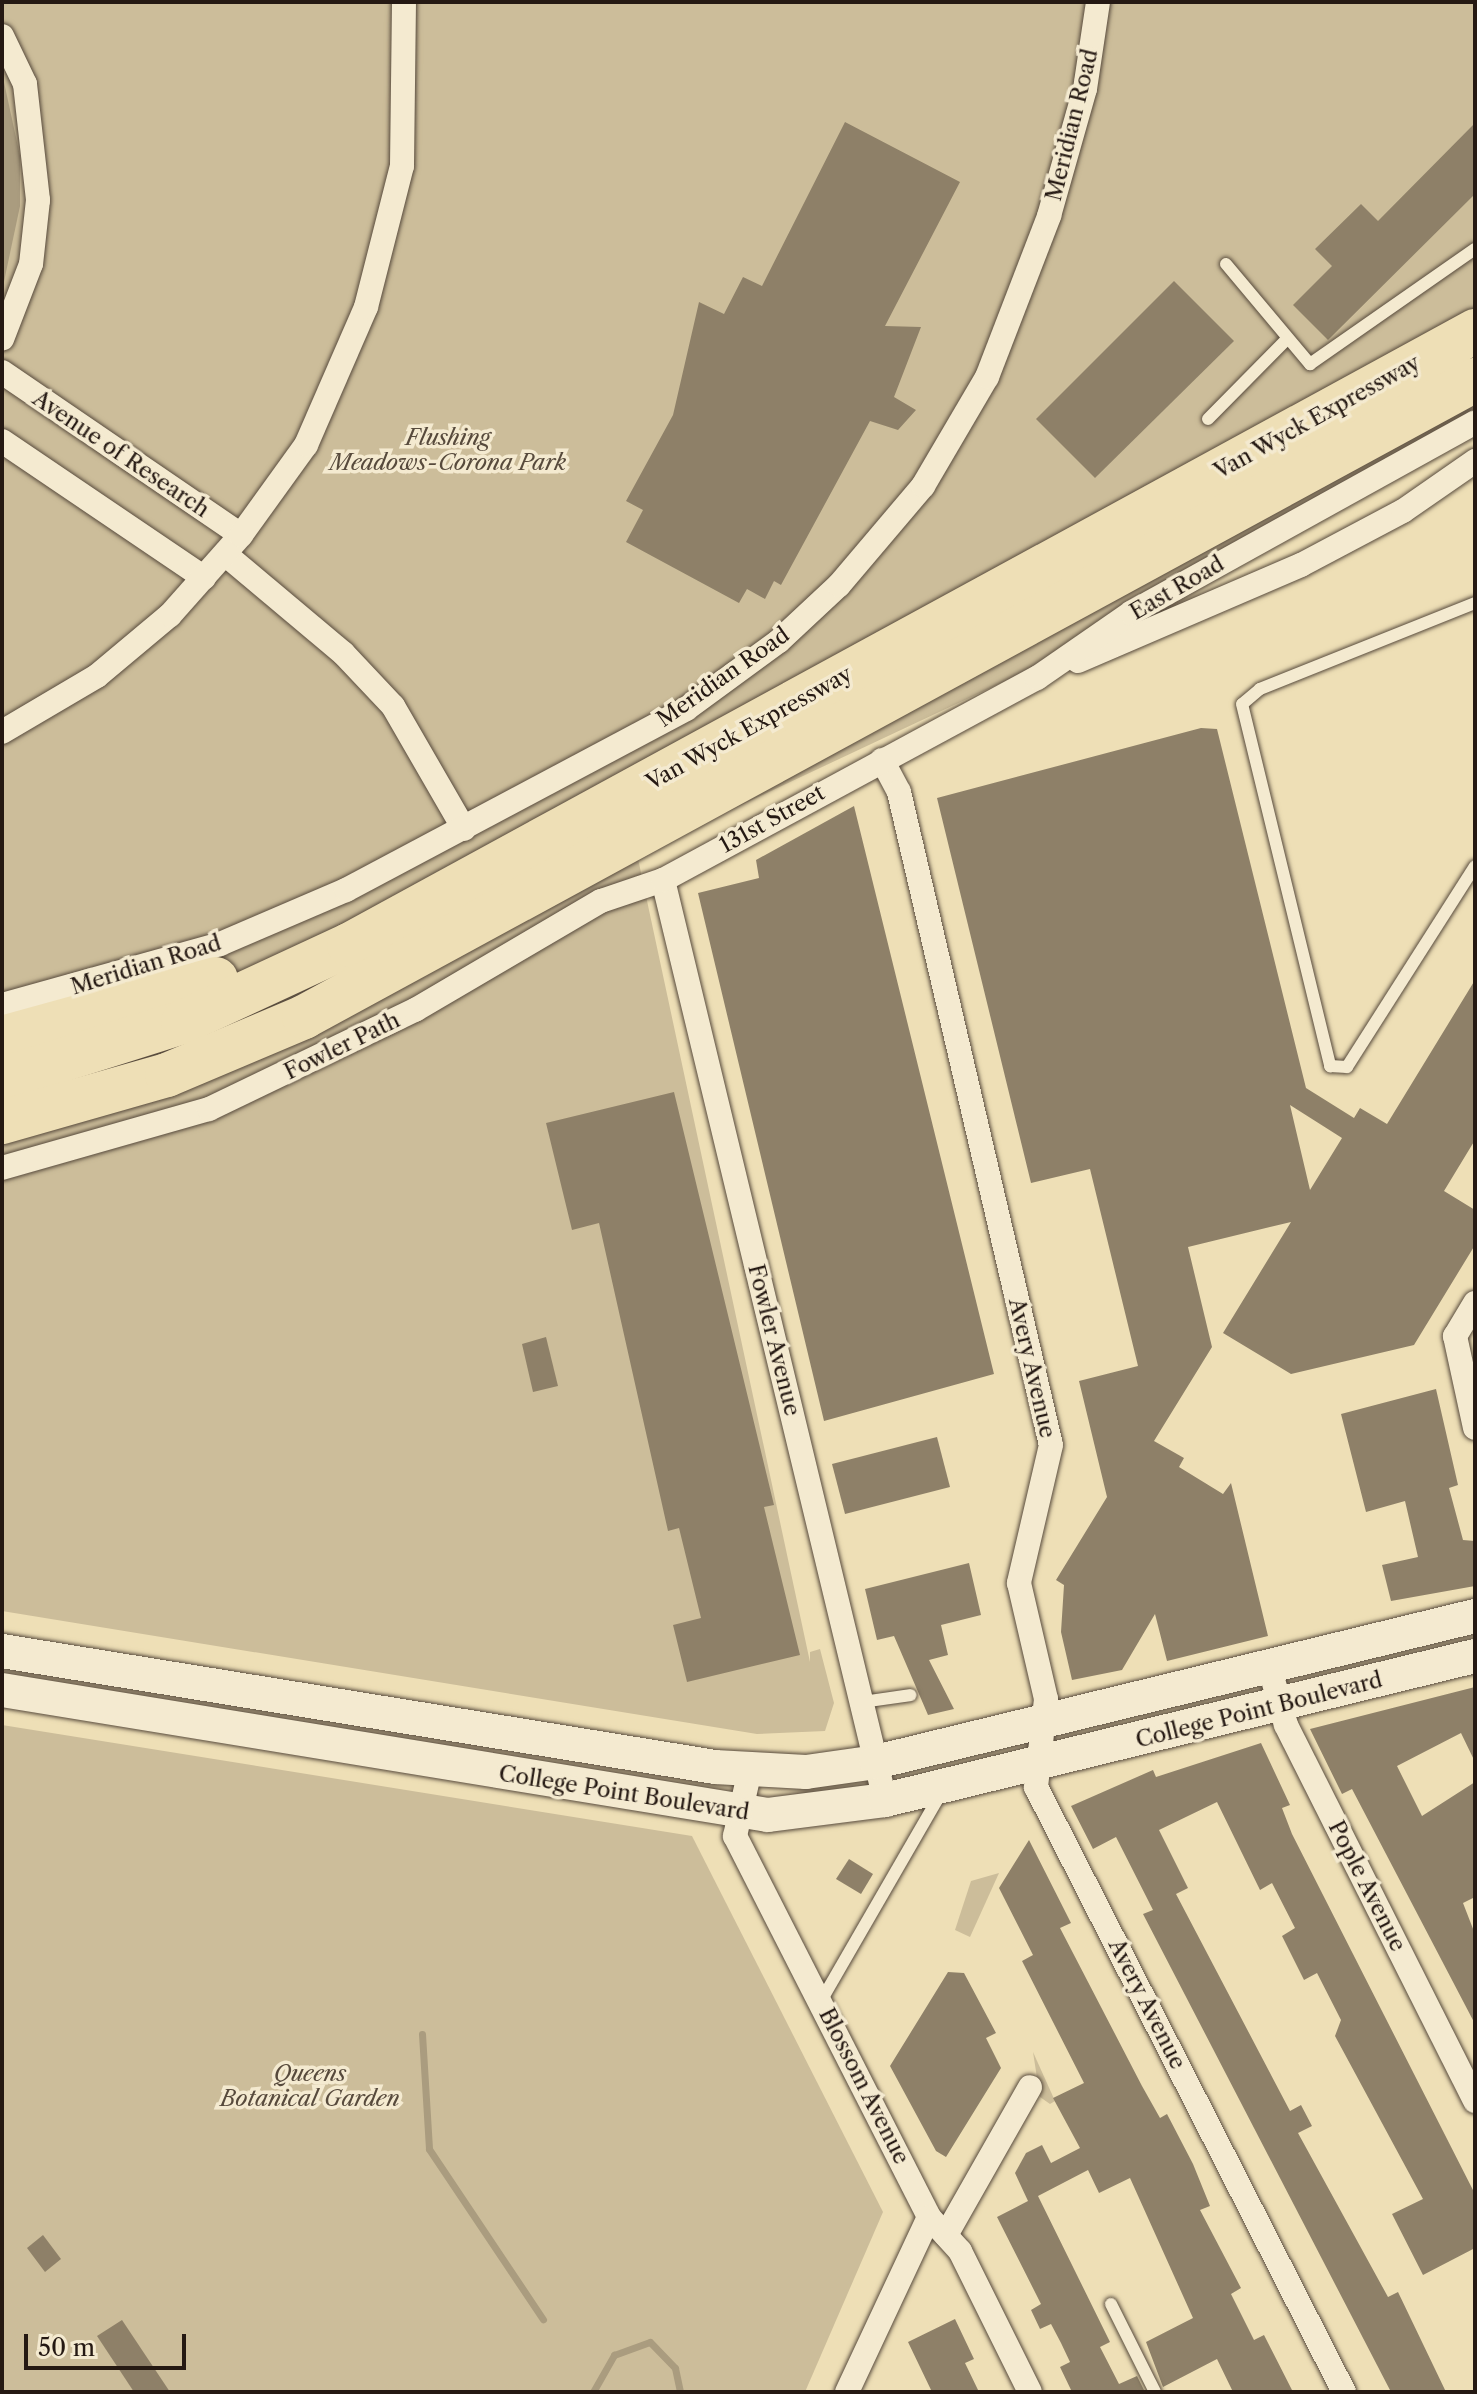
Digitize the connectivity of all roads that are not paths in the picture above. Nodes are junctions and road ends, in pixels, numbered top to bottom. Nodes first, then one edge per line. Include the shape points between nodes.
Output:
1 (404, 2) edge
2 (1098, 2) edge
3 (2, 36) edge
4 (1475, 249) edge
5 (1226, 264) dead end
6 (1475, 331) edge
7 (2, 339) edge
8 (1285, 341) junction
9 (2, 372) edge
10 (1475, 380) edge
11 (1208, 419) dead end
12 (1475, 422) edge
13 (2, 441) edge
14 (1475, 461) edge
15 (241, 535) junction
16 (225, 554) junction
17 (204, 578) junction
18 (1475, 603) edge
19 (1037, 678) junction
20 (2, 732) edge
21 (882, 760) junction
22 (464, 829) junction
23 (1475, 866) edge
24 (663, 880) junction
25 (414, 910) junction
26 (2, 1005) edge
27 (2, 1038) edge
28 (2, 1079) edge
29 (58, 1108) junction
30 (2, 1122) edge
31 (2, 1129) edge
32 (2, 1168) edge
33 (1475, 1303) edge
34 (1467, 1355) edge
35 (1475, 1428) edge
36 (1475, 1616) edge
37 (2, 1651) edge
38 (1475, 1656) edge
39 (1269, 1666) junction
40 (2, 1690) edge
41 (911, 1695) dead end
42 (862, 1702) junction
43 (1281, 1706) junction
44 (1044, 1722) junction
45 (876, 1762) junction
46 (1039, 1764) junction
47 (750, 1770) junction
48 (944, 1787) junction
49 (885, 1800) junction
50 (740, 1813) junction
51 (821, 2001) junction
52 (1030, 2087) dead end
53 (1475, 2101) edge
54 (938, 2226) junction
55 (1111, 2304) dead end
56 (847, 2392) edge
57 (1030, 2392) edge
58 (1155, 2392) edge
59 (1344, 2392) edge

1 - 15 street via 402,166 366,307 306,445
2 - 22 street, Meridian Road via 1085,89 1049,216 1004,342 923,486 839,585 756,659 686,709
3 - 7 street via 25,84 38,200 31,264
4 - 8 lane via 1310,364
5 - 8 lane
6 - 25 highway, Van Wyck Expressway
8 - 11 lane
9 - 15 street, Avenue of Research
10 - 29 highway, Van Wyck Expressway via 326,1006 167,1075
12 - 19 street, East Road via 1131,613
13 - 17 street
14 - 19 street via 1403,511 1301,565
15 - 16 street
16 - 17 street
16 - 22 street via 311,625 393,706
17 - 20 street via 97,676
18 - 23 lane via 1248,696 1242,720 1320,1048 1330,1066 1347,1067
19 - 21 street, East Road
21 - 24 street, 131st Street
21 - 44 street, Avery Avenue via 899,792 1051,1445 1019,1583 1046,1699
22 - 26 street, Meridian Road via 220,944
24 - 32 street, Fowler Path via 601,901 415,1010 209,1109
24 - 42 street, Fowler Avenue
25 - 27 highway via 174,993
25 - 28 highway, Van Wyck Expressway via 183,1022
29 - 30 highway, Van Wyck Expressway
29 - 31 highway
33 - 34 street via 1455,1336
34 - 35 street
36 - 39 main road, College Point Boulevard
37 - 47 main road, College Point Boulevard
38 - 43 main road, College Point Boulevard
39 - 43 street, Pople Avenue
39 - 44 main road, College Point Boulevard
40 - 50 main road, College Point Boulevard
41 - 42 lane
42 - 45 street, Fowler Avenue
43 - 46 main road, College Point Boulevard
43 - 53 street, Pople Avenue
44 - 45 main road, College Point Boulevard
44 - 46 street, Avery Avenue
45 - 47 main road, College Point Boulevard
45 - 49 street, Fowler Avenue
46 - 48 main road, College Point Boulevard
46 - 59 street, Avery Avenue via 1036,1787
47 - 50 street, Blossom Avenue
48 - 49 main road, College Point Boulevard
48 - 51 lane
49 - 50 main road, College Point Boulevard via 802,1814
50 - 51 street, Blossom Avenue via 735,1836
51 - 54 street, Blossom Avenue
52 - 54 street
54 - 56 street
54 - 57 street, Blossom Avenue
55 - 58 lane

